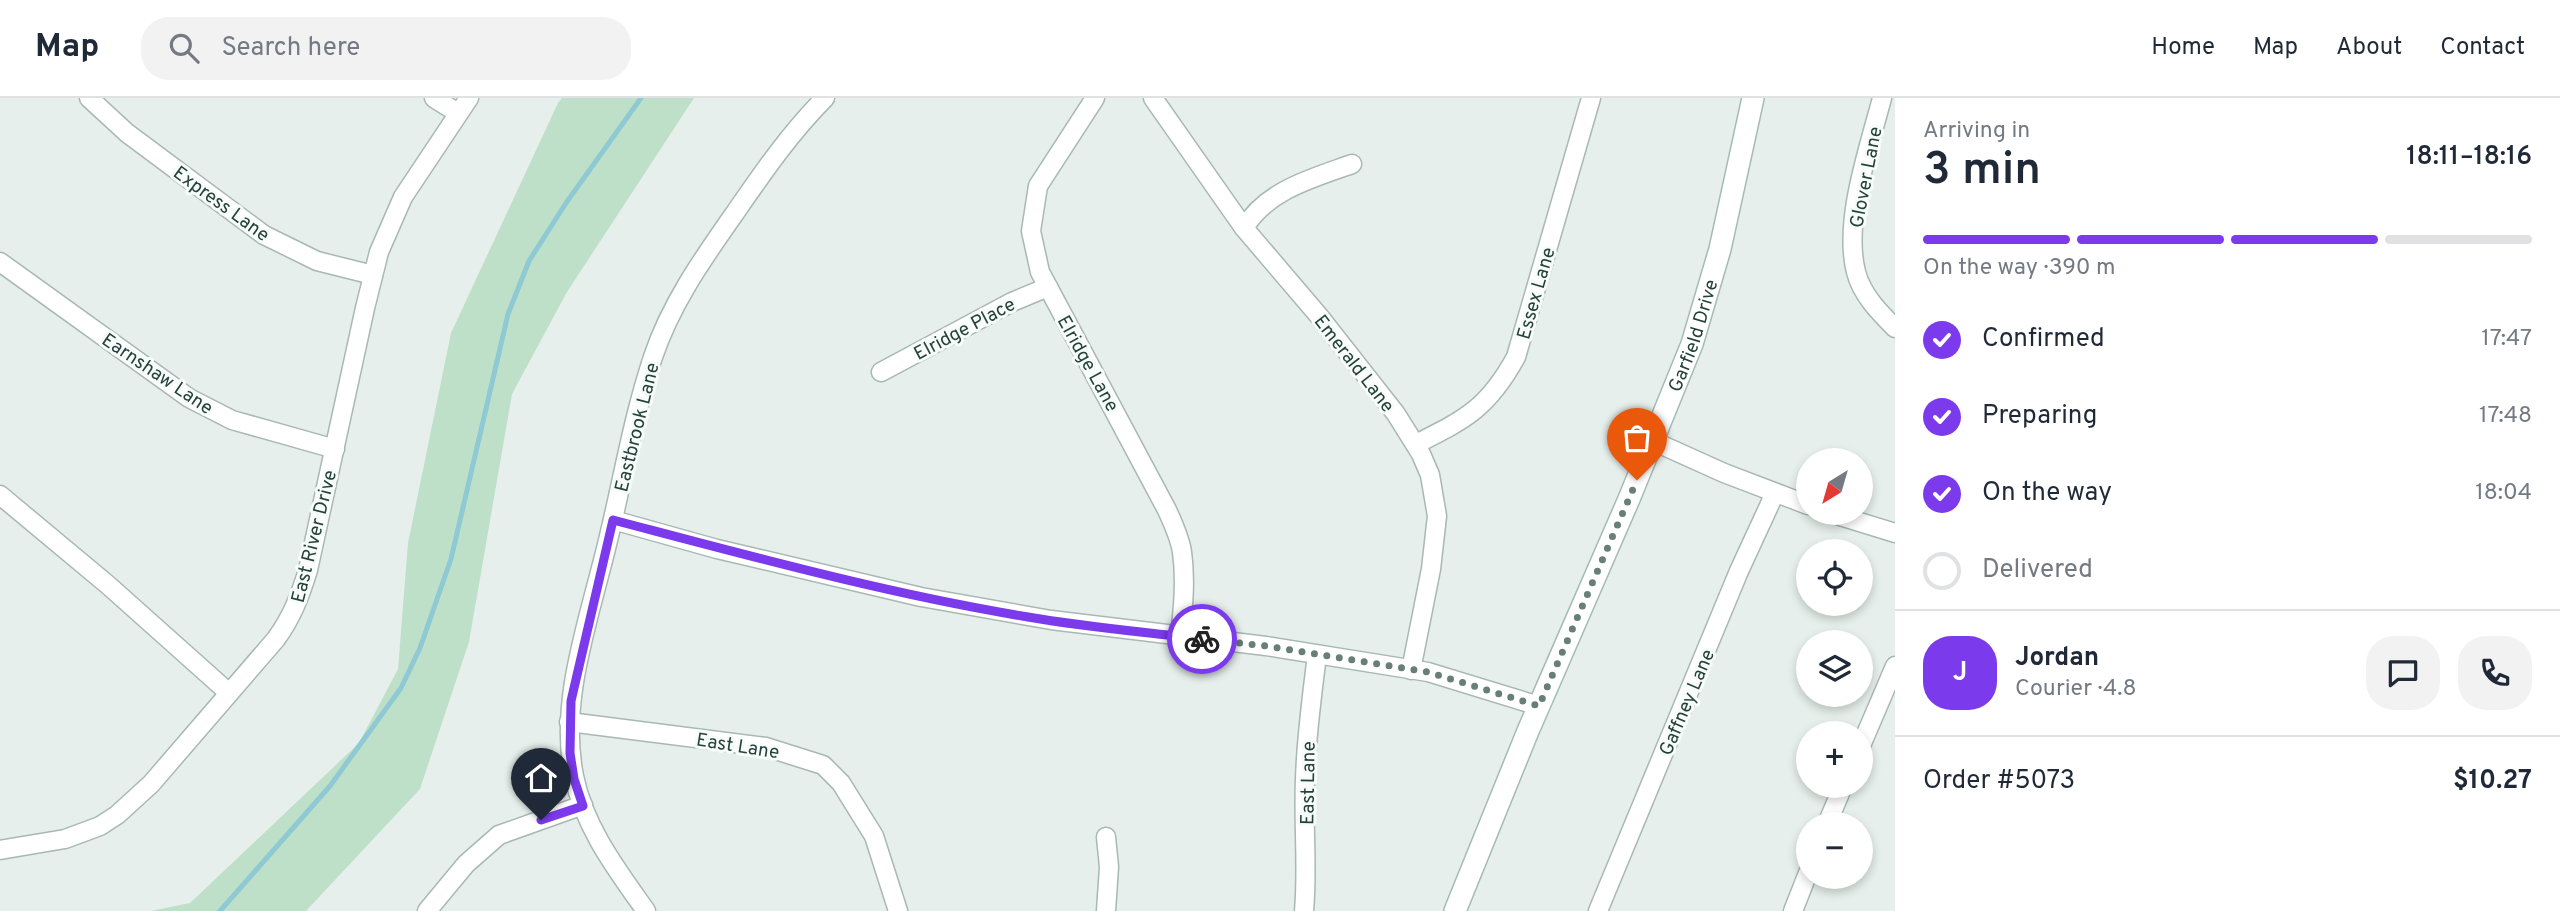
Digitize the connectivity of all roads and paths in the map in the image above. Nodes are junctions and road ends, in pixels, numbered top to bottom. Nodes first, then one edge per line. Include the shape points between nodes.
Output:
1 (89, 98) edge
2 (434, 98) edge
3 (469, 98) edge
4 (825, 98) edge
5 (1095, 98) edge
6 (1153, 98) edge
7 (1591, 98) edge
8 (1753, 98) edge
9 (1882, 98) edge
10 (458, 113) junction
11 (1352, 164) dead end
12 (1244, 228) junction
13 (0, 262) edge
14 (373, 275) junction
15 (1048, 287) junction
16 (1895, 328) edge
17 (880, 372) dead end
18 (1653, 441) junction
19 (1416, 444) junction
20 (335, 449) junction
21 (1774, 494) junction
22 (0, 495) edge
23 (1796, 501) edge
24 (613, 520) junction
25 (1869, 525) edge
26 (1895, 533) edge
27 (1180, 636) junction
28 (1317, 655) junction
29 (1895, 666) edge
30 (1411, 670) junction
31 (229, 693) junction
32 (1539, 706) junction
33 (1886, 711) edge
34 (569, 722) junction
35 (1873, 730) edge
36 (583, 806) junction
37 (1106, 837) dead end
38 (0, 850) edge
39 (1802, 889) edge
40 (427, 911) edge
41 (646, 911) edge
42 (898, 911) edge
43 (1106, 911) edge
44 (1304, 911) edge
45 (1455, 911) edge
46 (1598, 911) edge
47 (1793, 911) edge

1 - 14 street, Express Lane via 127,133 264,235 317,261
2 - 10 street
3 - 10 street, East River Drive
4 - 24 street, Eastbrook Lane via 787,139 697,267 673,310 646,383
5 - 15 street, Elridge Lane via 1038,186 1031,231
6 - 12 street, Emerald Lane
7 - 19 street, Essex Lane via 1516,357 1481,407
8 - 18 street, Garfield Drive via 1720,249 1692,344
9 - 16 street, Glover Lane via 1860,187 1853,252 1864,291
10 - 14 street, East River Drive via 402,197
11 - 12 street via 1269,200
12 - 19 street, Emerald Lane via 1320,316
13 - 20 street, Earnshaw Lane via 189,398 232,420
14 - 20 street, East River Drive
15 - 17 street, Elridge Place
15 - 27 street, Elridge Lane via 1176,531 1184,589
18 - 21 street
18 - 32 street, Garfield Drive
19 - 30 street, Emerald Lane via 1430,475 1437,516 1432,569
20 - 31 street, East River Drive via 300,596 276,639
21 - 23 street
21 - 46 street, Gaffney Lane
22 - 31 street
24 - 27 street via 921,597 1051,621
24 - 34 street, Eastbrook Lane
25 - 26 street
27 - 28 street
28 - 30 street
28 - 44 street, East Lane via 1307,735
29 - 33 street
30 - 32 street via 1454,678
31 - 38 street, East River Drive via 151,784 117,815 65,839
32 - 45 street, Garfield Drive
33 - 35 street
34 - 36 street, Eastbrook Lane via 574,779
34 - 42 street, East Lane via 766,747 823,765 841,783 874,836
36 - 40 street via 499,835 466,864
36 - 41 street, Eastbrook Lane via 604,850
37 - 43 street
39 - 47 street

